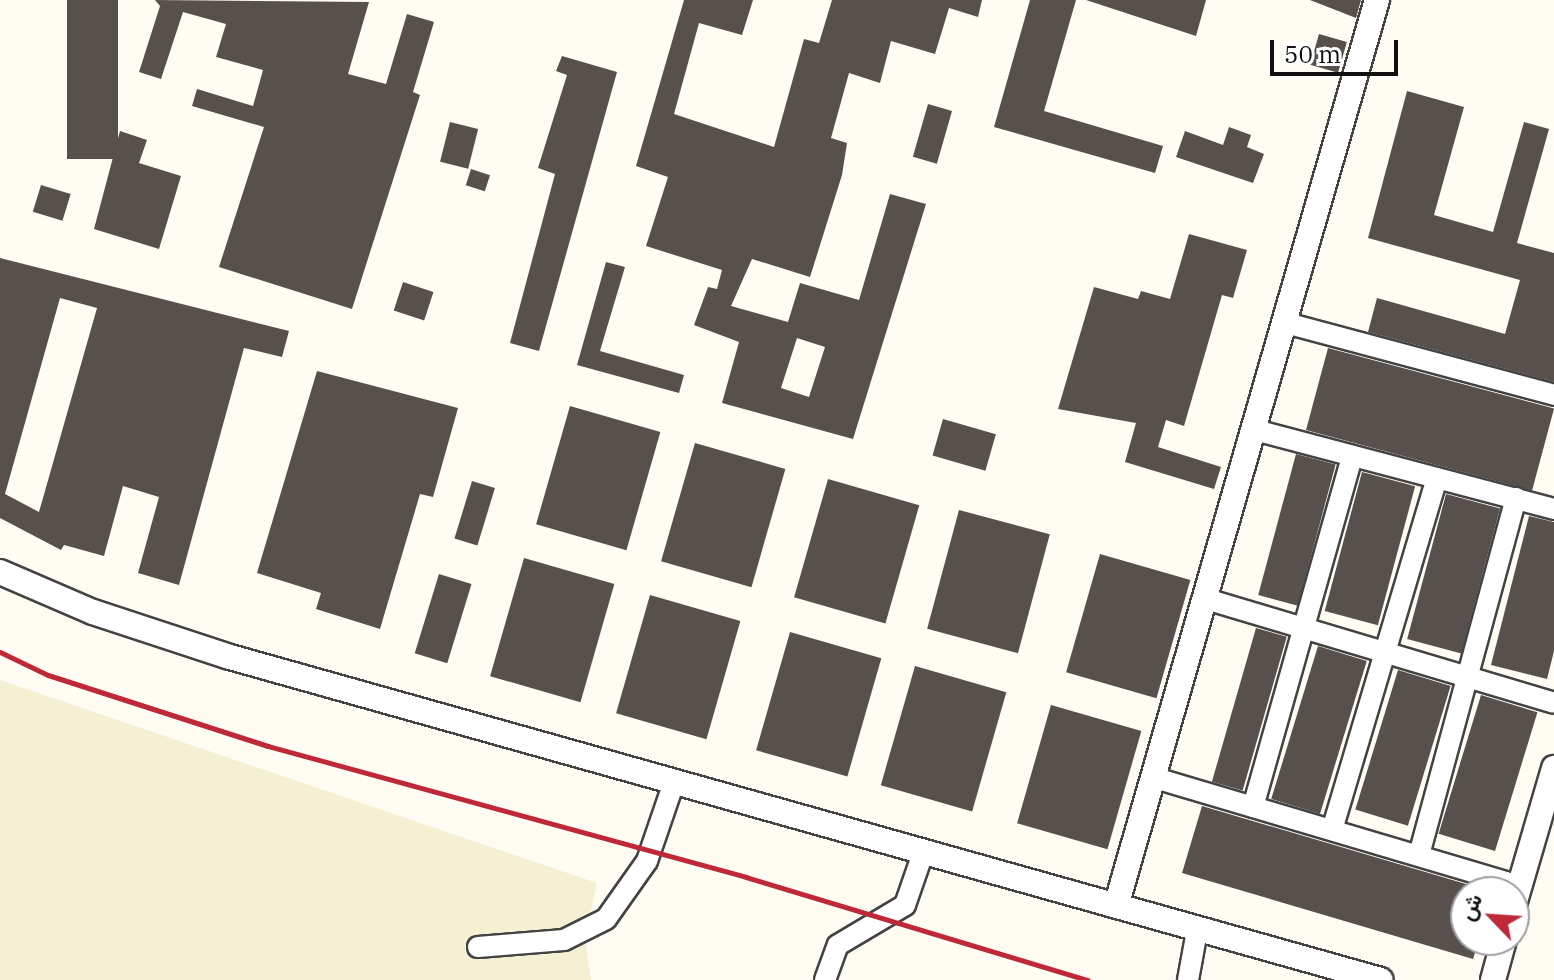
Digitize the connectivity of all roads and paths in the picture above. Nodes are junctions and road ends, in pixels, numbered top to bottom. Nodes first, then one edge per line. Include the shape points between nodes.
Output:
1 (1377, 0) edge
2 (1286, 323) junction
3 (1554, 395) edge
4 (1255, 430) junction
5 (1352, 456) junction
6 (1437, 478) junction
7 (1516, 498) junction
8 (1554, 509) edge
9 (0, 572) edge
10 (1206, 599) junction
11 (1304, 628) junction
12 (1387, 654) junction
13 (1470, 680) junction
14 (1554, 703) edge
15 (1554, 768) edge
16 (1155, 778) junction
17 (674, 782) junction
18 (1253, 807) junction
19 (1332, 830) junction
20 (924, 850) junction
21 (1419, 855) junction
22 (1470, 876) edge
23 (1523, 876) edge
24 (1116, 906) junction
25 (1197, 931) junction
26 (478, 947) dead end
27 (1500, 956) edge
28 (825, 980) edge
29 (1188, 980) edge
30 (1381, 980) edge
31 (1493, 980) edge

1 - 2 street
2 - 3 street
2 - 4 street
4 - 5 street
4 - 10 street
5 - 6 street
5 - 11 street
6 - 7 street
6 - 12 street
7 - 8 street
7 - 13 street
9 - 17 street via 169,638
10 - 11 street
10 - 16 street
11 - 12 street
11 - 18 street
12 - 13 street
12 - 19 street
13 - 14 street
13 - 21 street
15 - 23 street
16 - 18 street
16 - 24 street
17 - 20 street
17 - 26 street via 635,884 606,919 564,940
18 - 19 street
19 - 21 street
20 - 24 street
20 - 28 street via 905,905 838,945
21 - 22 street
24 - 25 street
25 - 29 street
25 - 30 street
27 - 31 street

